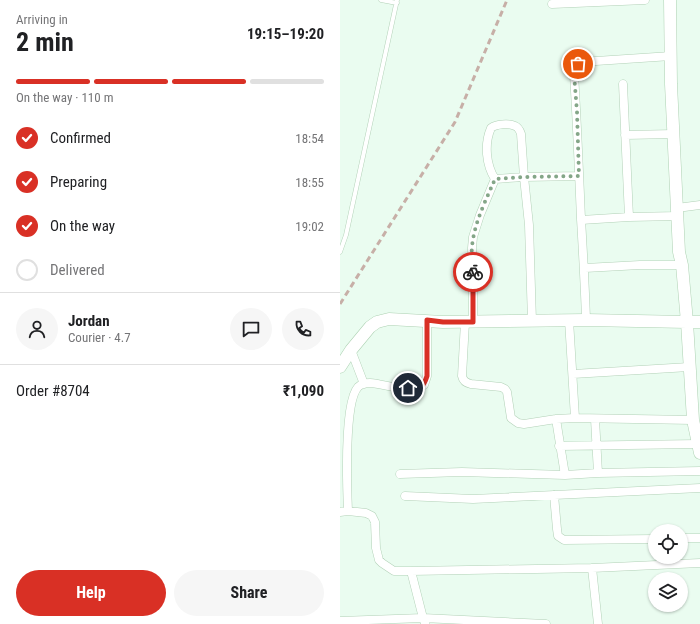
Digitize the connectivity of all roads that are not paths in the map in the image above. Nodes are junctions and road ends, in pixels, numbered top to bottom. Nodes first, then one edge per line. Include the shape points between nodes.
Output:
1 (381, 0) edge
2 (646, 0) edge
3 (670, 0) edge
4 (397, 2) edge
5 (552, 4) dead end
6 (671, 56) junction
7 (623, 84) dead end
8 (674, 134) junction
9 (625, 135) junction
10 (579, 176) junction
11 (524, 177) junction
12 (495, 179) junction
13 (700, 204) edge
14 (678, 212) junction
15 (629, 217) junction
16 (581, 220) junction
17 (340, 252) edge
18 (682, 265) junction
19 (585, 268) junction
20 (427, 320) junction
21 (569, 320) junction
22 (586, 320) junction
23 (532, 321) junction
24 (469, 322) junction
25 (687, 322) junction
26 (700, 322) edge
27 (351, 350) junction
28 (340, 367) edge
29 (689, 367) junction
30 (573, 374) junction
31 (364, 384) junction
32 (575, 418) junction
33 (556, 419) junction
34 (595, 419) junction
35 (693, 420) junction
36 (596, 445) junction
37 (559, 446) junction
38 (699, 448) edge
39 (700, 471) edge
40 (598, 473) junction
41 (400, 474) dead end
42 (565, 475) junction
43 (700, 488) edge
44 (554, 495) junction
45 (405, 496) dead end
46 (344, 512) edge
47 (688, 538) edge
48 (700, 538) edge
49 (648, 539) edge
50 (700, 563) edge
51 (592, 568) junction
52 (411, 571) junction
53 (424, 621) edge
54 (340, 622) edge
55 (546, 624) edge
56 (598, 624) edge

1 - 4 lane
2 - 5 street
3 - 6 street
4 - 17 lane via 346,236
6 - 8 street
6 - 10 street via 578,64 574,74
7 - 9 street
8 - 9 street
8 - 14 street
9 - 15 street
10 - 11 street
10 - 16 street
11 - 12 street
11 - 12 street via 519,128 496,125 489,132 487,154 488,164
11 - 23 street via 529,225
12 - 24 street via 473,237
13 - 14 street
14 - 15 street
14 - 18 street
15 - 16 street
16 - 19 street
18 - 19 street
18 - 25 street
19 - 22 street
20 - 24 street
20 - 27 street via 389,319 378,322 370,327
20 - 31 street via 427,376 424,385 419,388 396,388
21 - 22 street
21 - 23 street
21 - 30 street
22 - 25 street
23 - 24 street
24 - 33 street via 462,376 464,381 505,389 511,418 518,423
25 - 26 street
25 - 29 street
27 - 28 street
27 - 31 street
29 - 30 street
29 - 35 street
30 - 32 street
31 - 46 street via 359,386 353,396
32 - 33 street
32 - 34 street
33 - 37 street
34 - 35 street
34 - 36 street
35 - 38 street
36 - 37 street
36 - 38 street
36 - 40 street
37 - 42 street
39 - 40 street
40 - 42 street
41 - 42 street via 462,472
43 - 44 street
44 - 45 street via 473,499
44 - 49 street via 556,529 558,536 564,540
46 - 52 street via 366,513 372,516 375,522 379,560 394,571
47 - 48 street
50 - 51 street
51 - 52 street
51 - 56 street
52 - 53 street
53 - 54 street
53 - 55 street

